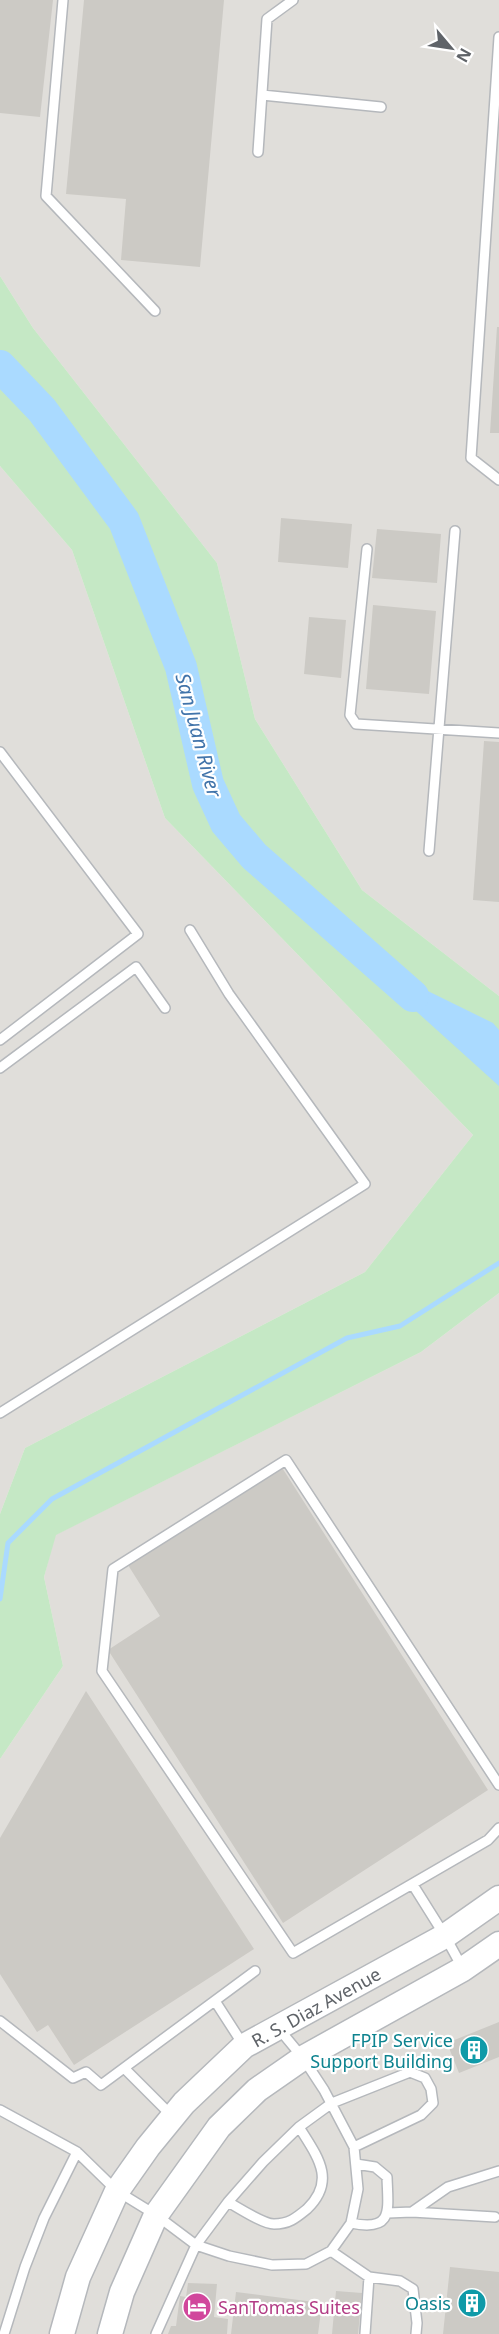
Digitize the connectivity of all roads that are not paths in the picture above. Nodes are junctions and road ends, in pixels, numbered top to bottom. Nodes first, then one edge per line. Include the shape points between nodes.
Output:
1 (63, 0) edge
2 (293, 0) edge
3 (499, 37) edge
4 (262, 95) junction
5 (381, 107) dead end
6 (258, 152) dead end
7 (155, 311) dead end
8 (499, 480) edge
9 (455, 531) dead end
10 (367, 549) dead end
11 (438, 729) junction
12 (499, 733) edge
13 (0, 752) edge
14 (429, 851) dead end
15 (190, 930) dead end
16 (165, 1008) dead end
17 (0, 1040) edge
18 (0, 1068) edge
19 (0, 1413) edge
20 (499, 1785) edge
21 (499, 1828) edge
22 (413, 1885) junction
23 (499, 1898) edge
24 (445, 1936) junction
25 (499, 1944) edge
26 (463, 1969) junction
27 (255, 1971) dead end
28 (215, 2001) junction
29 (0, 2021) edge
30 (277, 2027) junction
31 (244, 2046) junction
32 (303, 2058) junction
33 (124, 2069) junction
34 (332, 2103) junction
35 (0, 2110) edge
36 (172, 2116) junction
37 (299, 2127) junction
38 (354, 2147) junction
39 (77, 2152) junction
40 (356, 2164) junction
41 (499, 2171) edge
42 (117, 2191) junction
43 (228, 2202) junction
44 (412, 2212) junction
45 (388, 2213) junction
46 (156, 2215) junction
47 (495, 2217) dead end
48 (351, 2223) junction
49 (196, 2245) junction
50 (330, 2251) junction
51 (369, 2277) junction
52 (4, 2334) edge
53 (62, 2334) edge
54 (110, 2334) edge
55 (156, 2334) edge
56 (365, 2334) edge
57 (416, 2334) edge

1 - 7 lane via 46,196
2 - 4 lane via 267,19
3 - 8 lane via 471,458
4 - 5 lane
4 - 6 lane
9 - 11 lane
10 - 11 lane via 350,715 356,724
11 - 12 lane
11 - 14 lane
13 - 17 lane via 138,934
15 - 19 lane via 229,994 365,1184
16 - 18 lane via 136,967
20 - 22 lane via 286,1460 113,1569 102,1671 293,1953
21 - 22 lane via 488,1840
22 - 24 lane
23 - 24 street, R. S. Diaz Avenue
24 - 26 lane
24 - 30 street, R. S. Diaz Avenue
25 - 26 street
26 - 32 street
27 - 28 lane
28 - 31 lane
28 - 33 lane
29 - 33 lane via 73,2078 86,2072 101,2085
30 - 31 street, R. S. Diaz Avenue
30 - 32 lane
31 - 36 street, R. S. Diaz Avenue
32 - 34 lane
32 - 46 street via 257,2090 219,2127
33 - 36 lane
34 - 37 lane
34 - 38 lane
34 - 38 lane via 410,2072 425,2078 431,2089 433,2103 421,2115
35 - 39 lane
36 - 42 street, R. S. Diaz Avenue
37 - 43 lane
37 - 43 lane via 318,2156 324,2175 318,2198 293,2222 272,2224
38 - 40 lane
39 - 42 lane
39 - 52 lane via 44,2218
40 - 45 lane via 375,2167 387,2176
40 - 48 lane via 358,2189
41 - 44 lane via 448,2187
42 - 46 lane
42 - 53 street, R. S. Diaz Avenue via 78,2277
43 - 49 lane
44 - 45 lane
44 - 47 lane
45 - 48 lane via 381,2223 369,2227
46 - 49 lane
46 - 54 street via 122,2292
48 - 50 lane
49 - 50 lane via 272,2265 306,2264
49 - 55 lane
50 - 51 lane
51 - 56 lane
51 - 57 lane via 400,2281 413,2289

